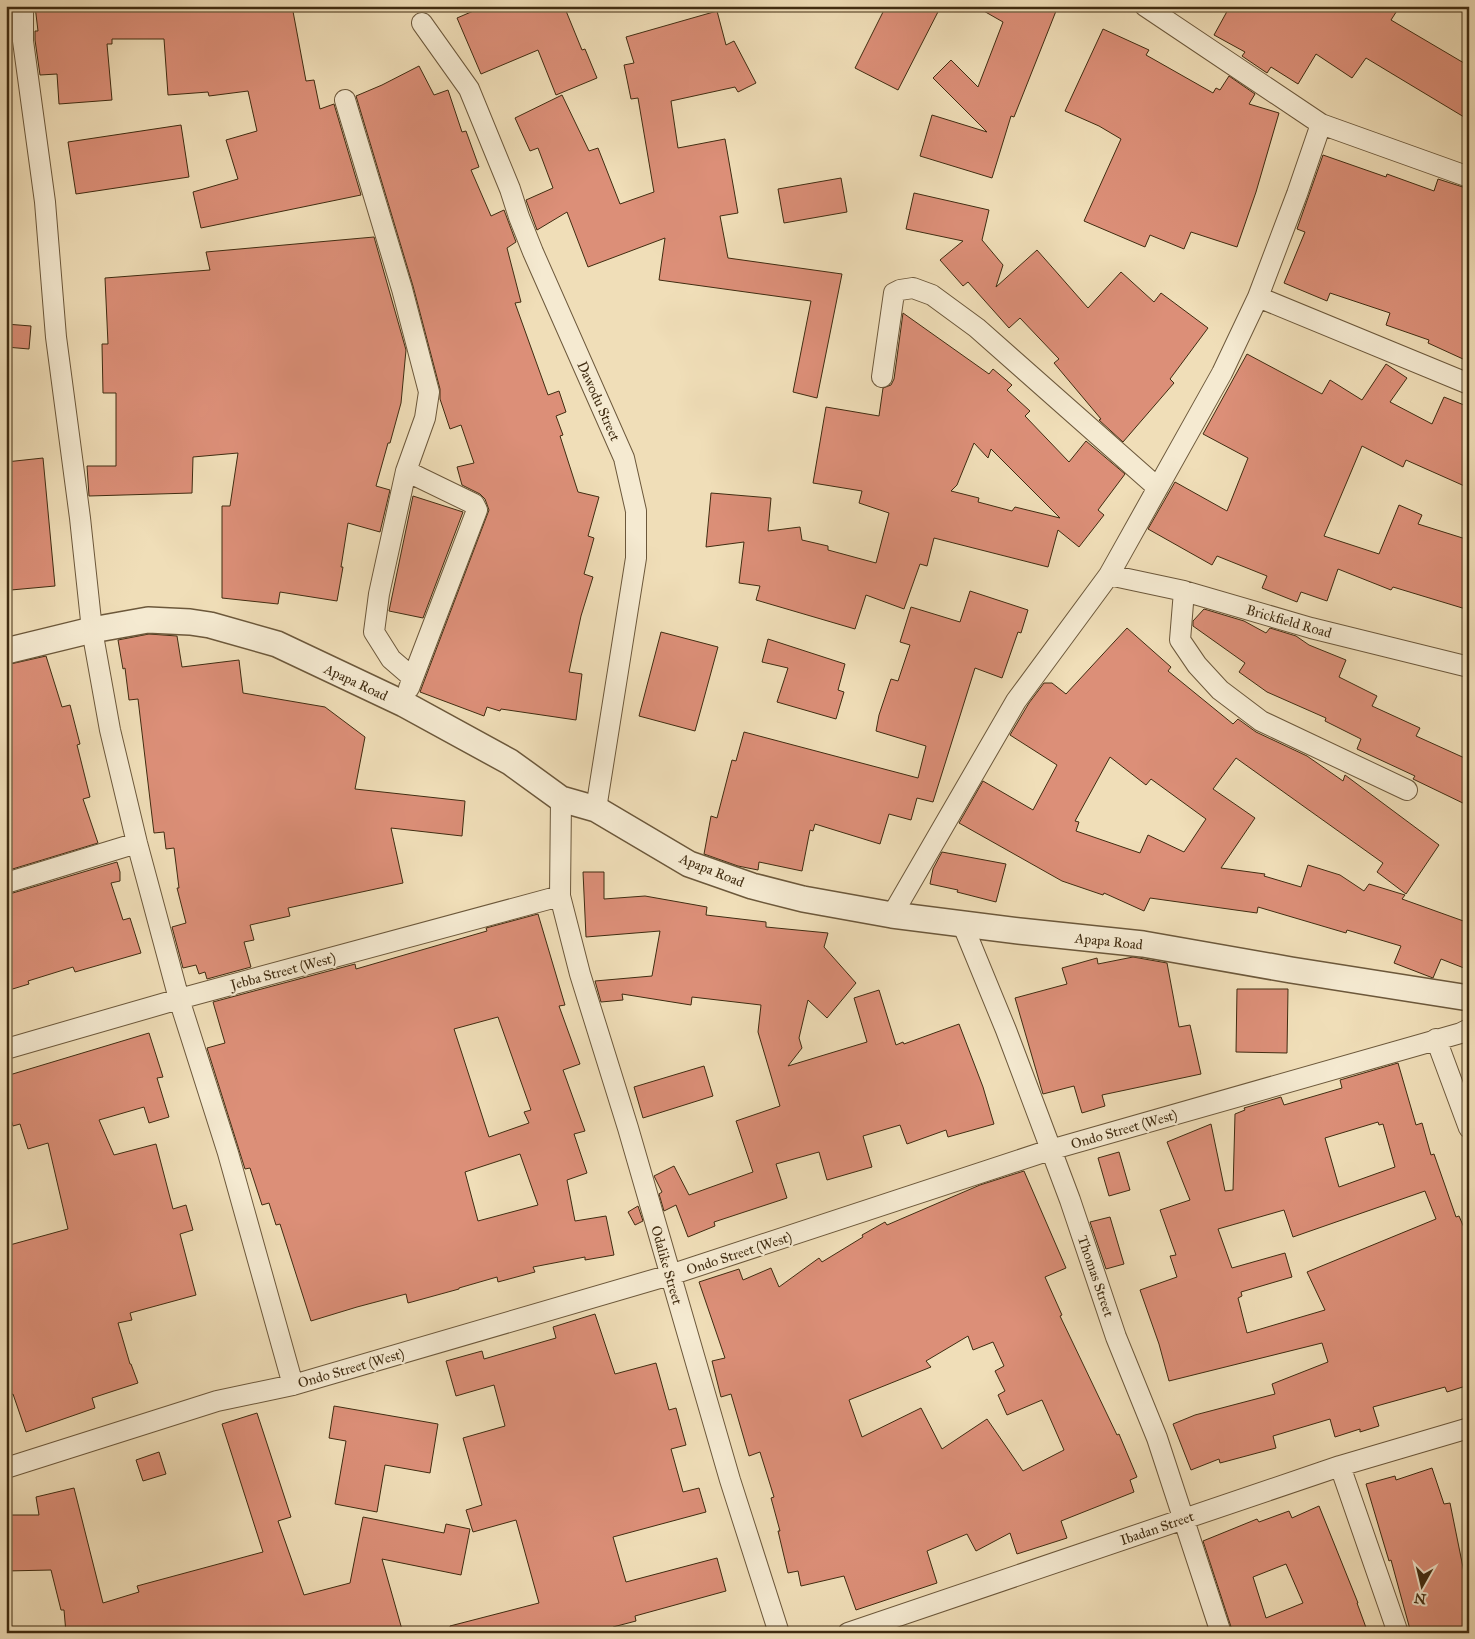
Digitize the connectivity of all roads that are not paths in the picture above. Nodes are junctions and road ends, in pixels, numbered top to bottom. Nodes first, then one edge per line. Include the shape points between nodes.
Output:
1 (23, 6) edge
2 (1145, 6) edge
3 (422, 24) dead end
4 (345, 100) dead end
5 (1320, 124) junction
6 (1469, 177) edge
7 (1258, 297) junction
8 (882, 377) dead end
9 (1469, 384) edge
10 (406, 471) junction
11 (1158, 488) junction
12 (1109, 575) junction
13 (1184, 591) junction
14 (92, 630) junction
15 (6, 651) edge
16 (1469, 667) edge
17 (413, 678) junction
18 (404, 704) junction
19 (1407, 790) dead end
20 (561, 799) junction
21 (596, 808) junction
22 (137, 843) junction
23 (6, 883) edge
24 (560, 896) junction
25 (892, 915) junction
26 (962, 923) junction
27 (1469, 998) edge
28 (179, 999) junction
29 (1466, 1033) edge
30 (1436, 1039) junction
31 (6, 1049) edge
32 (1469, 1128) edge
33 (1050, 1150) junction
34 (670, 1275) junction
35 (293, 1385) junction
36 (1469, 1428) edge
37 (1340, 1466) junction
38 (6, 1468) edge
39 (1184, 1519) junction
40 (779, 1633) edge
41 (848, 1633) edge
42 (1220, 1633) edge
43 (1398, 1633) edge

1 - 14 street via 23,41 45,202 56,337
2 - 5 street
3 - 21 street, Dawodu Street via 469,89 533,252 624,458 636,511 636,558
4 - 10 street via 429,392 425,418
5 - 6 street
5 - 7 street
7 - 9 street
7 - 11 street via 1222,373
8 - 11 street via 894,293 913,288 932,295 977,328
10 - 17 street via 379,594 374,632 391,659
10 - 17 street via 474,504 477,510
11 - 12 street
12 - 13 street, Brickfield Road
12 - 25 street via 1016,702
13 - 16 street, Brickfield Road via 1311,628
13 - 19 street via 1180,640 1220,690 1261,721
14 - 15 street, Apapa Road
14 - 18 street, Apapa Road via 148,620 210,625 277,644
14 - 22 street via 110,730
17 - 18 street
18 - 20 street, Apapa Road via 510,762
20 - 21 street, Apapa Road
20 - 24 street, Odalike Street
21 - 25 street, Apapa Road via 689,864 723,877 803,899
22 - 23 street
22 - 28 street
24 - 28 street, Jebba Street (West)
24 - 34 street, Odalike Street via 580,974
25 - 26 street, Apapa Road
26 - 27 street, Apapa Road via 1144,944
26 - 33 street, Thomas Street
28 - 31 street, Jebba Street (West)
28 - 35 street via 228,1153
29 - 30 street, Ondo Street (West)
30 - 32 street
30 - 33 street, Ondo Street (West)
33 - 34 street, Ondo Street (West)
33 - 39 street, Thomas Street
34 - 35 street, Ondo Street (West)
34 - 40 street, Odalike Street
35 - 38 street, Ondo Street (West) via 216,1401
36 - 37 street, Ibadan Street
37 - 39 street, Ibadan Street
37 - 43 street
39 - 41 street, Ibadan Street
39 - 42 street, Thomas Street

